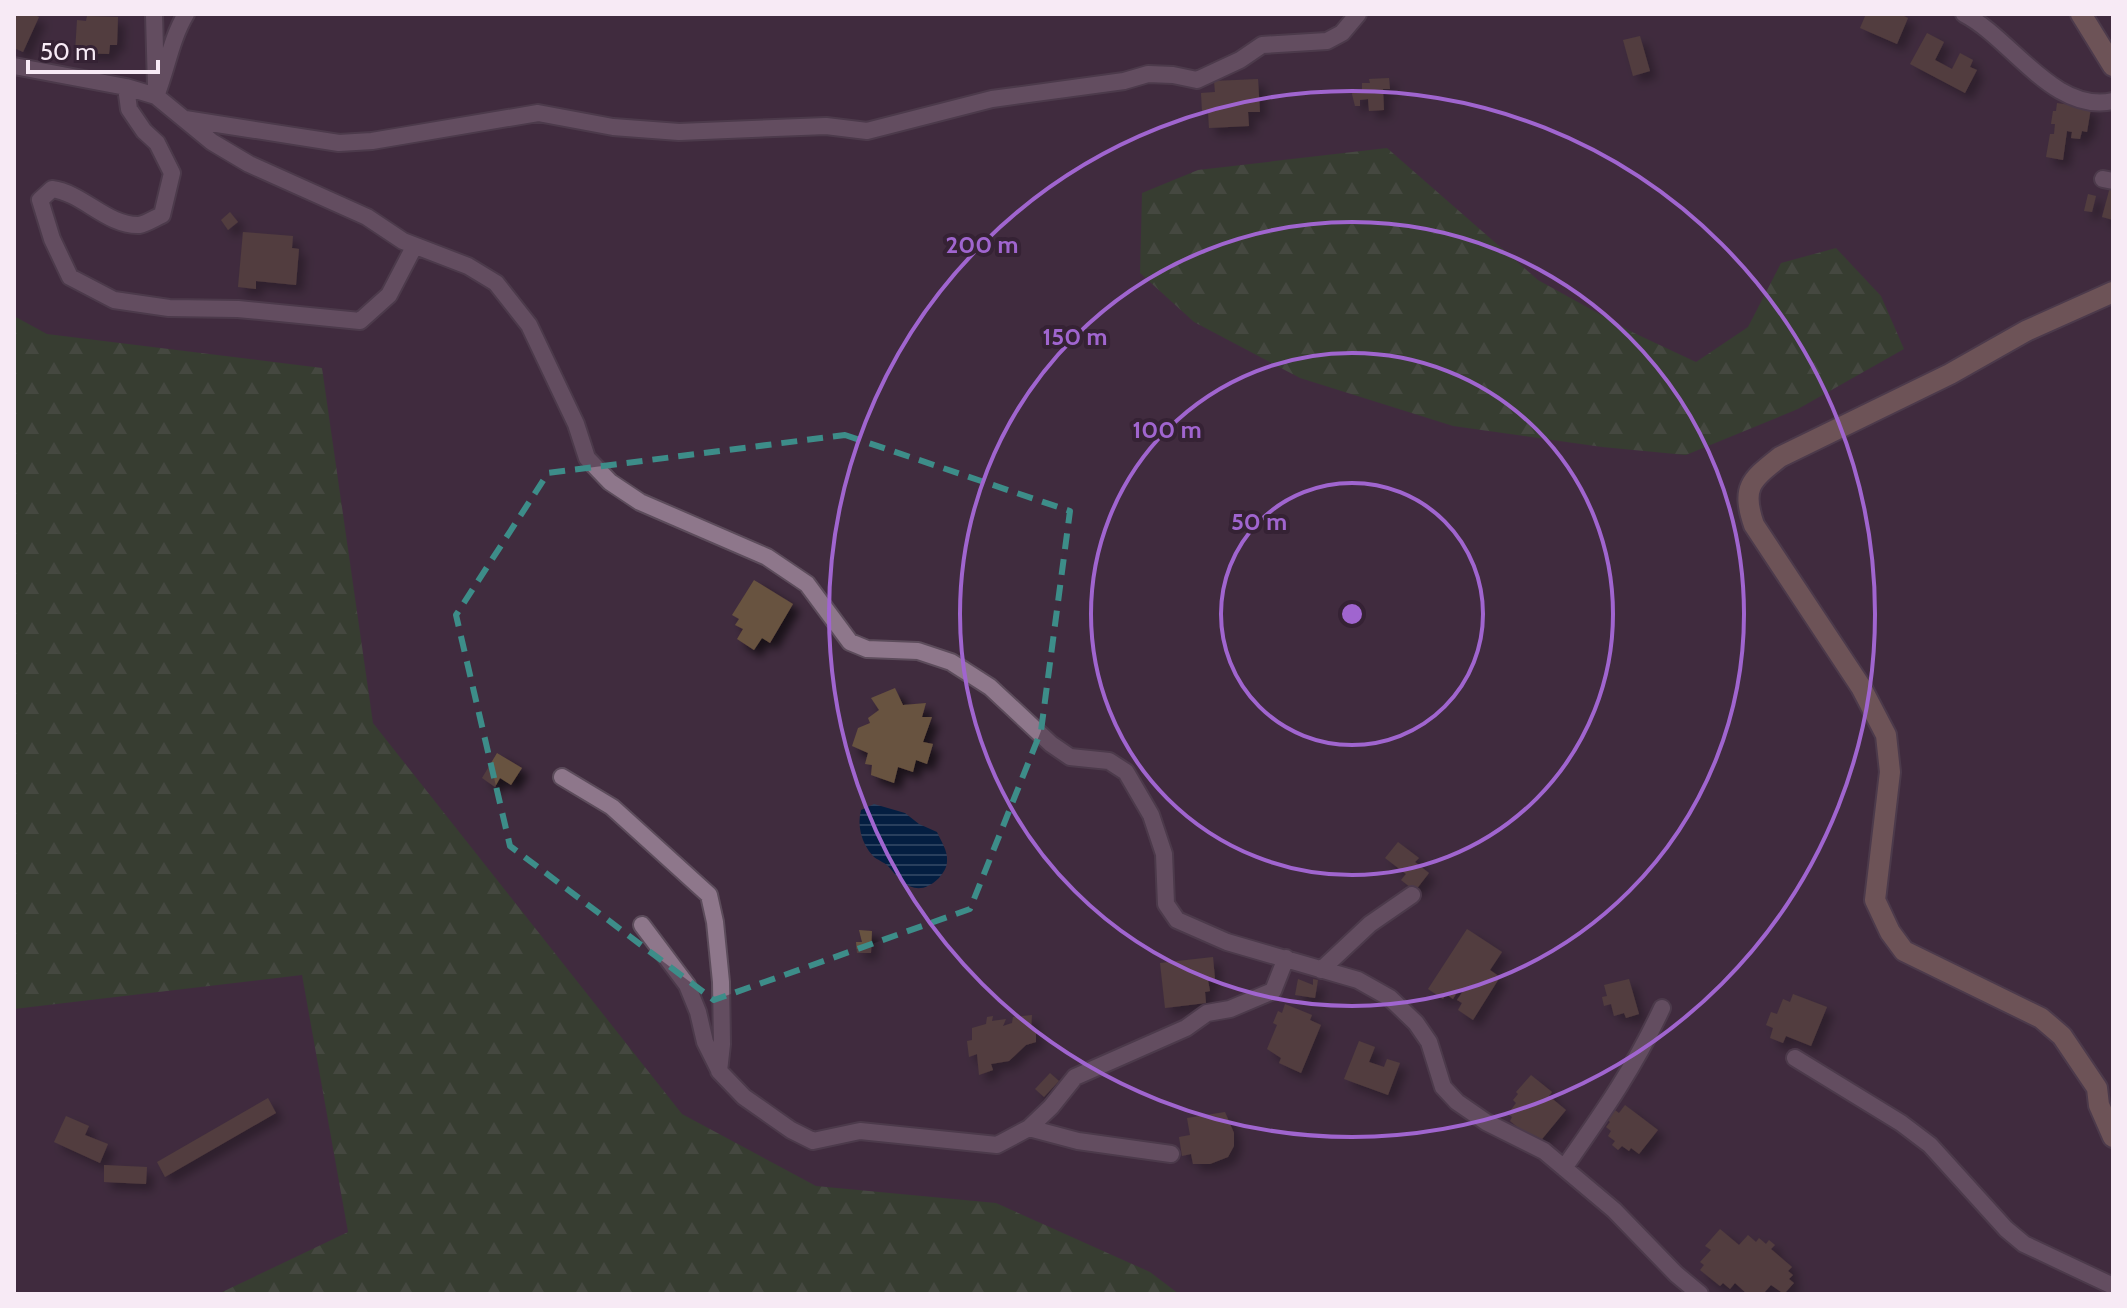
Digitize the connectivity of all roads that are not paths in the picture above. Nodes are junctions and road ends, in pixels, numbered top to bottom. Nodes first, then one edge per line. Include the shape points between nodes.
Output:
1 (154, 14) edge
2 (186, 14) edge
3 (1358, 14) edge
4 (1964, 14) edge
5 (2081, 14) edge
6 (14, 66) edge
7 (2113, 66) edge
8 (126, 87) junction
9 (156, 96) junction
10 (2113, 101) edge
11 (183, 119) junction
12 (414, 247) junction
13 (2113, 292) edge
14 (562, 777) dead end
15 (1412, 895) dead end
16 (642, 925) dead end
17 (1286, 958) junction
18 (1321, 970) junction
19 (1662, 1008) dead end
20 (1795, 1058) dead end
21 (719, 1071) junction
22 (1029, 1128) junction
23 (2113, 1137) edge
24 (1171, 1154) dead end
25 (1564, 1168) junction
26 (2113, 1286) edge
27 (1700, 1294) edge

1 - 9 street
2 - 9 street via 175,31
3 - 11 street via 1327,41 1262,45 1197,80 1148,74 992,99 867,131 826,126 679,132 538,113 339,143
4 - 10 street via 2006,44 2052,88 2078,98
5 - 7 main road
6 - 8 street
8 - 9 street
8 - 12 street via 129,109 157,143 172,173 162,215 140,225 52,189 40,200 70,277 114,300 360,321 389,295
9 - 11 street
11 - 12 street via 249,164 367,217
12 - 17 street via 468,266 511,299 553,372 587,458 610,482 640,502 767,557 807,584 850,642 867,649 918,651 951,662 990,687 1070,757 1109,761 1126,772 1151,815 1164,854 1166,904 1177,920 1227,942
13 - 23 main road via 1780,457 1757,475 1747,505 1754,525 1861,687 1886,735 1890,772 1875,900 1890,932 1904,951 2041,1018 2062,1036 2097,1088
14 - 21 street via 612,807 709,895 721,982
15 - 18 street via 1370,924
16 - 21 street via 687,985
17 - 18 street
17 - 22 street via 1273,991 1207,1013 1186,1028 1075,1077
18 - 25 street via 1358,980 1390,998 1429,1042 1443,1087 1457,1102
19 - 25 street via 1617,1094
20 - 26 street via 1930,1145 2024,1244
21 - 22 street via 744,1097 813,1141 860,1131 997,1145
22 - 24 street
25 - 27 street

